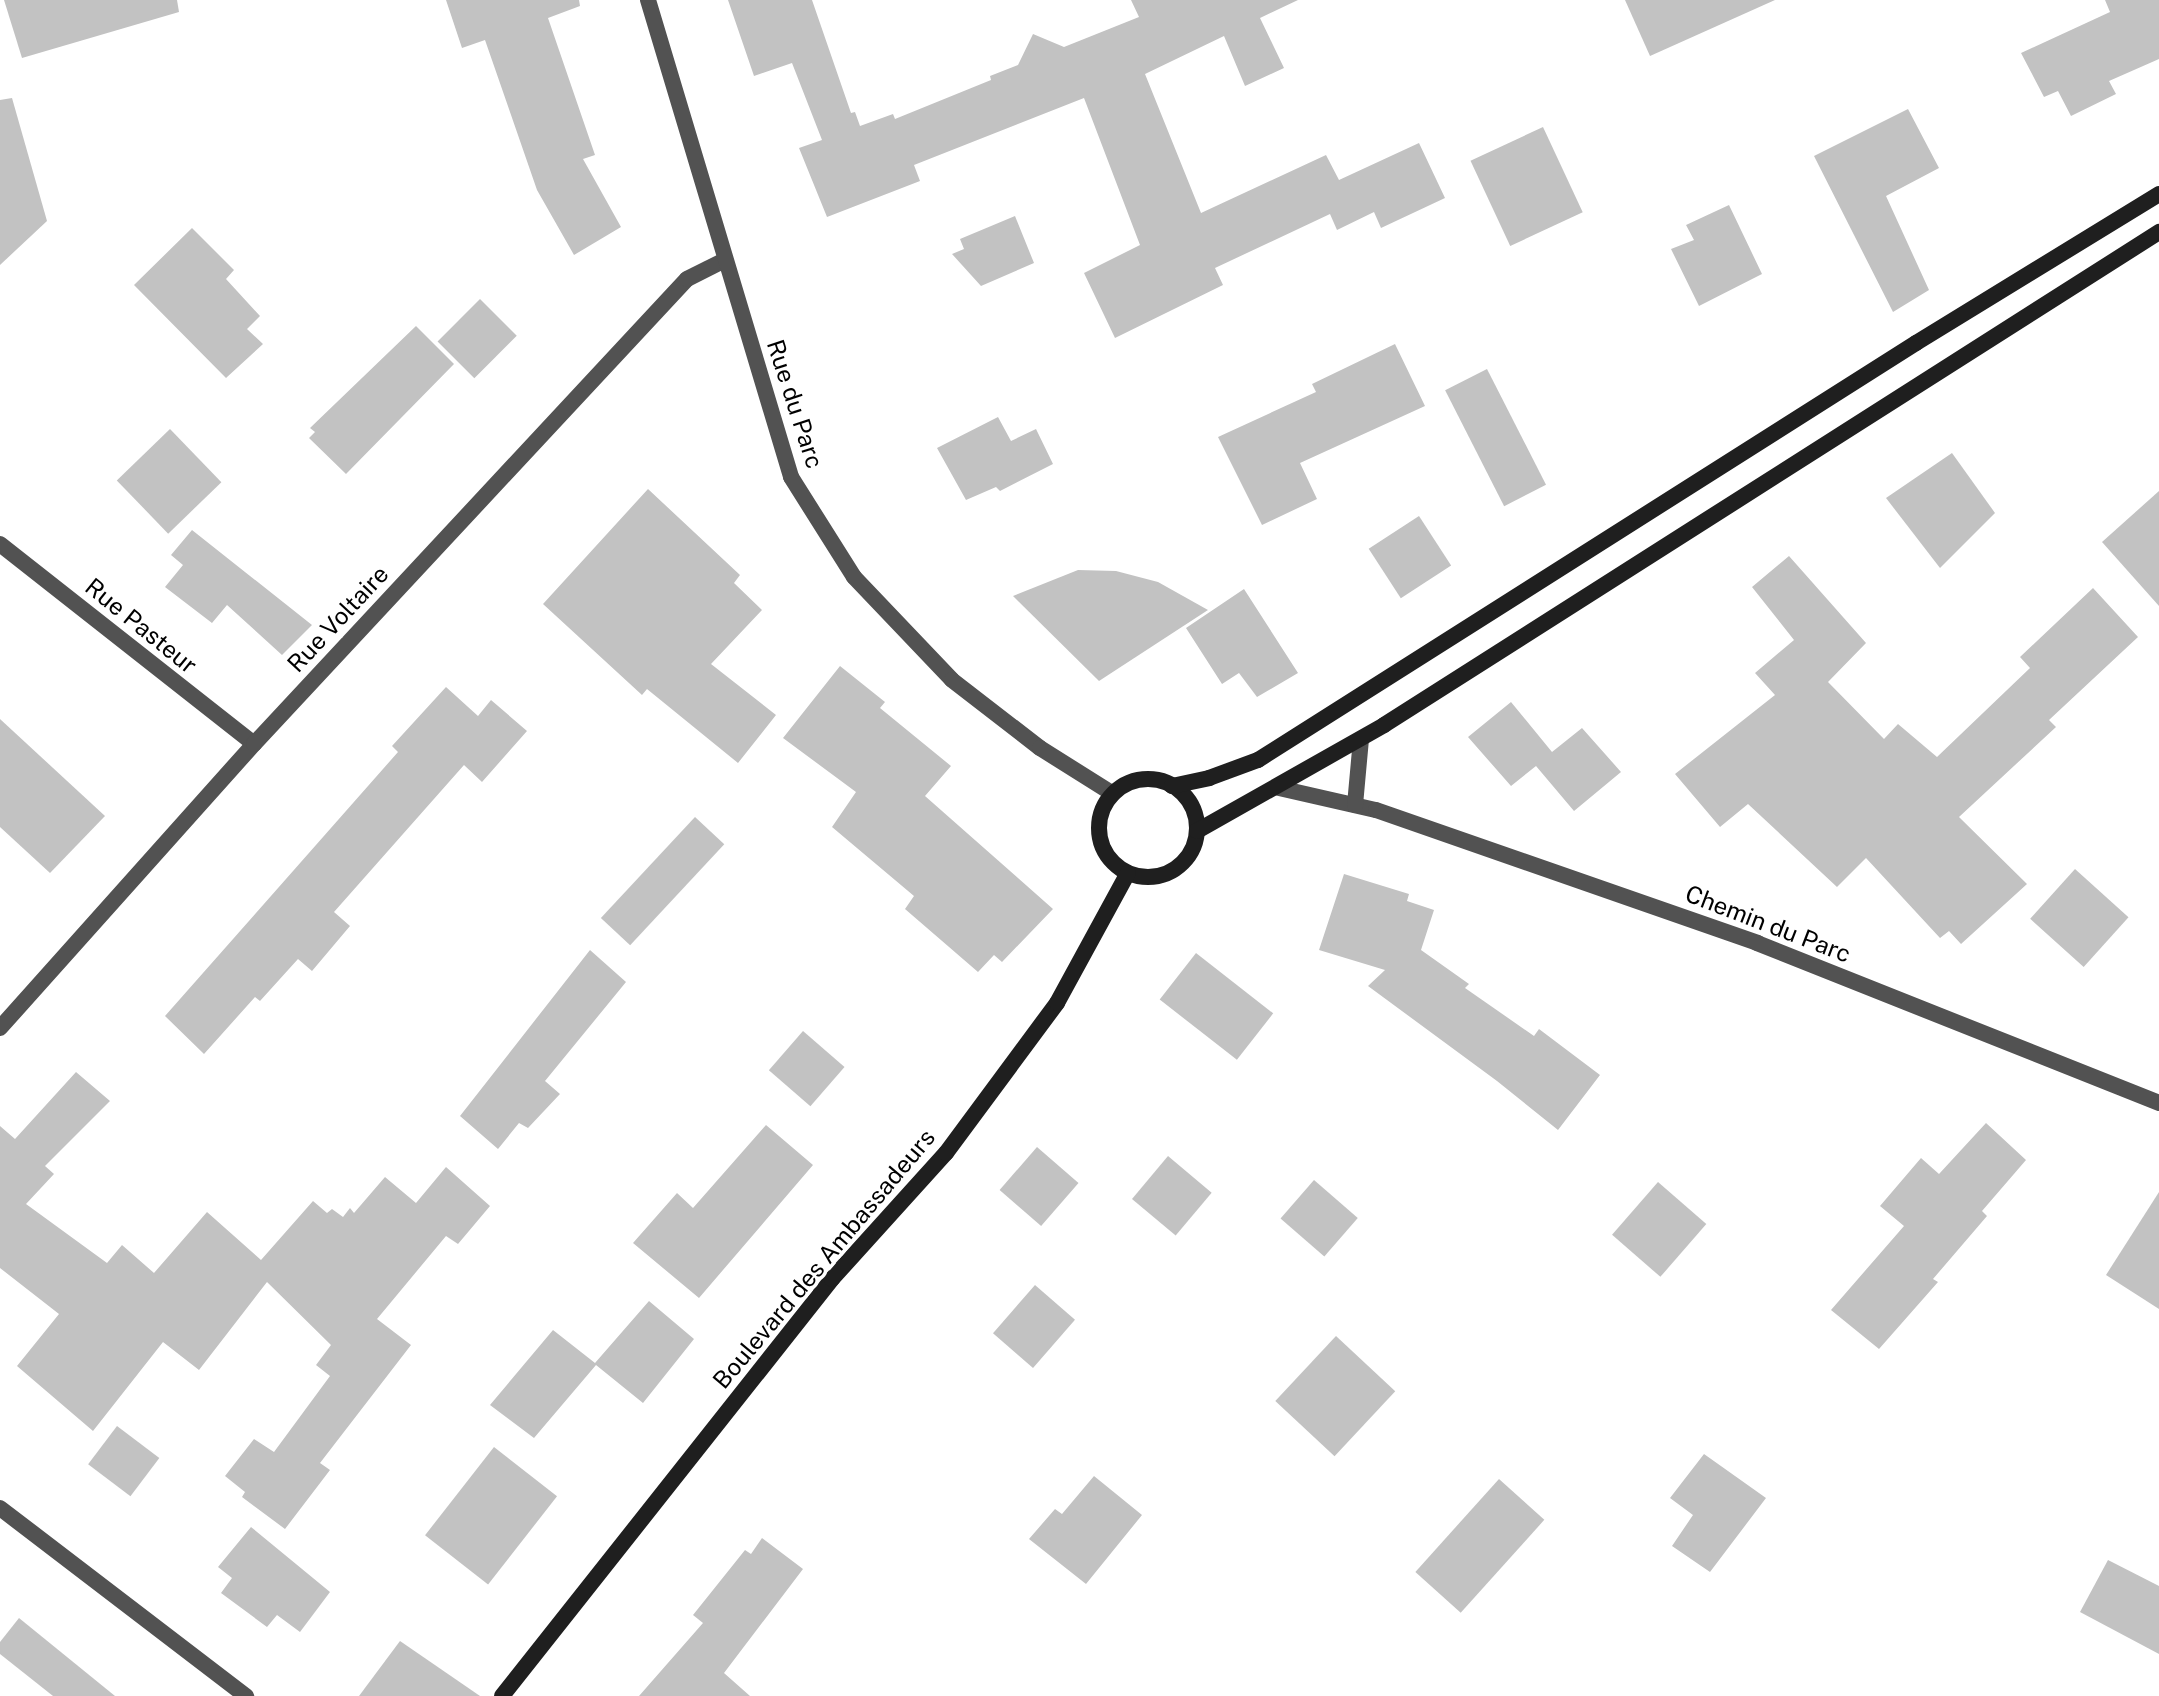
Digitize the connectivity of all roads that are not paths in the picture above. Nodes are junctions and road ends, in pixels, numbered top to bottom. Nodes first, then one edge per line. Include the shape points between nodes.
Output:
1 (648, 0) edge
2 (2159, 194) edge
3 (2159, 232) edge
4 (725, 260) junction
5 (0, 544) edge
6 (1361, 739) junction
7 (254, 744) junction
8 (1172, 786) junction
9 (1279, 788) junction
10 (1113, 794) junction
11 (1355, 805) junction
12 (1197, 831) junction
13 (1128, 873) junction
14 (0, 1028) edge
15 (2159, 1103) edge
16 (0, 1508) edge
17 (246, 1696) edge
18 (502, 1696) edge

1 - 4 street, Rue du Parc
2 - 8 main road via 1258,760
3 - 6 main road
4 - 7 street, Rue Voltaire via 687,279
4 - 10 street, Rue du Parc via 791,477 854,577 952,680 1040,748
5 - 7 street, Rue Pasteur
6 - 9 main road
6 - 11 street
7 - 14 street, Rue Voltaire
8 - 10 main road via 1141,780
8 - 12 main road via 1191,805
9 - 11 street, Chemin du Parc
9 - 12 main road
10 - 13 main road via 1104,807 1099,837 1115,865
11 - 15 street, Chemin du Parc via 1757,943
12 - 13 main road via 1194,846 1173,870 1159,877
13 - 18 main road, Boulevard des Ambassadeurs via 1057,1003 946,1153 832,1279
16 - 17 street

